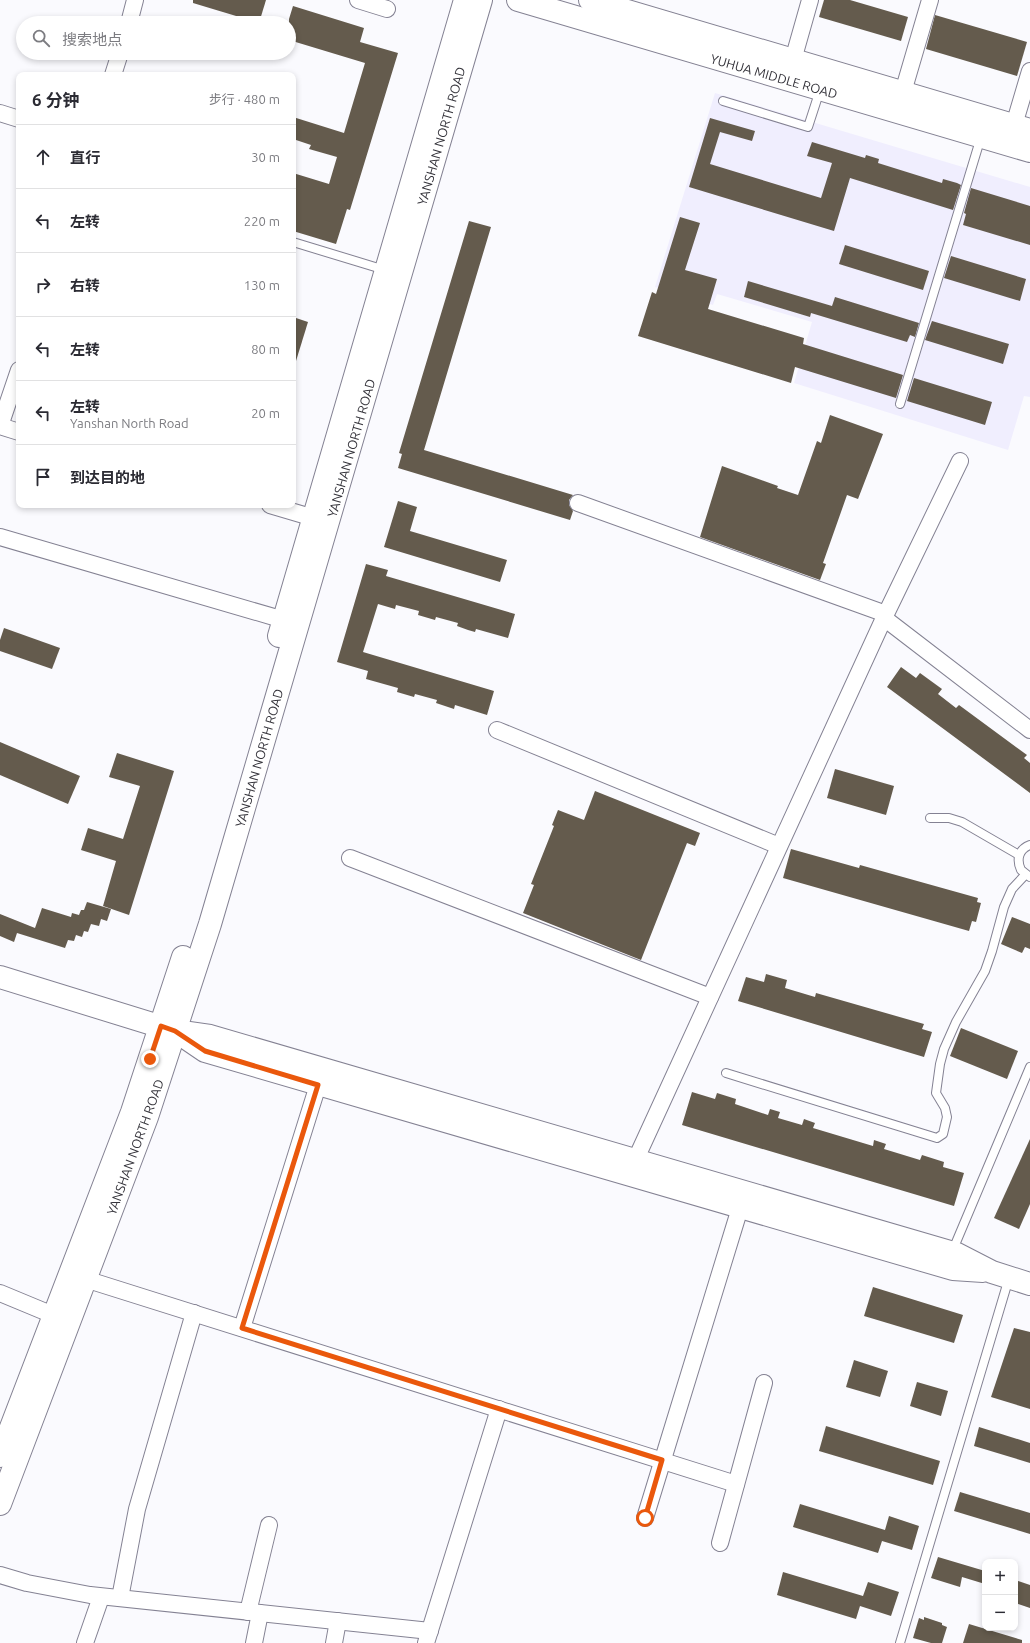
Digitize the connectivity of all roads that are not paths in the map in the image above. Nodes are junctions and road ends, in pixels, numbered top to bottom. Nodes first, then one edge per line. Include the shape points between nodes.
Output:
1 (135, 0) edge
2 (358, 0) edge
3 (465, 0) edge
4 (481, 0) edge
5 (518, 0) edge
6 (590, 0) edge
7 (810, 0) edge
8 (930, 0) edge
9 (387, 9) dead end
10 (131, 16) edge
11 (118, 60) edge
12 (793, 60) junction
13 (1030, 71) edge
14 (114, 72) edge
15 (820, 90) junction
16 (903, 92) junction
17 (723, 102) dead end
18 (0, 113) edge
19 (16, 118) edge
20 (1022, 128) edge
21 (981, 137) junction
22 (1030, 151) edge
23 (296, 243) edge
24 (386, 270) junction
25 (16, 379) edge
26 (900, 404) dead end
27 (0, 426) edge
28 (16, 431) edge
29 (960, 461) dead end
30 (578, 502) dead end
31 (280, 508) edge
32 (314, 518) junction
33 (0, 537) edge
34 (885, 616) junction
35 (284, 620) junction
36 (498, 730) dead end
37 (1030, 730) edge
38 (930, 818) dead end
39 (1030, 845) edge
40 (779, 846) junction
41 (1019, 855) junction
42 (350, 858) dead end
43 (1028, 876) edge
44 (0, 977) edge
45 (710, 997) junction
46 (168, 1029) junction
47 (1030, 1067) edge
48 (726, 1073) dead end
49 (318, 1085) junction
50 (636, 1161) junction
51 (740, 1208) junction
52 (952, 1252) junction
53 (1001, 1275) junction
54 (85, 1279) junction
55 (1030, 1284) edge
56 (0, 1293) edge
57 (194, 1313) junction
58 (53, 1316) junction
59 (242, 1328) junction
60 (764, 1383) dead end
61 (499, 1409) junction
62 (2, 1447) edge
63 (662, 1460) junction
64 (736, 1484) junction
65 (0, 1504) edge
66 (645, 1518) dead end
67 (269, 1525) dead end
68 (720, 1543) dead end
69 (0, 1575) edge
70 (101, 1597) junction
71 (120, 1598) junction
72 (254, 1612) junction
73 (338, 1621) junction
74 (428, 1637) edge
75 (86, 1643) edge
76 (254, 1643) edge
77 (334, 1643) edge
78 (900, 1643) edge

1 - 10 street
2 - 9 street
3 - 24 main road, YANSHAN NORTH ROAD
4 - 46 main road, YANSHAN NORTH ROAD via 212,916
5 - 15 main road, YUHUA MIDDLE ROAD
6 - 12 main road, YUHUA MIDDLE ROAD
7 - 12 street
8 - 16 street
11 - 14 street
12 - 16 main road, YUHUA MIDDLE ROAD
13 - 20 street
15 - 17 lane via 808,127
15 - 21 main road, YUHUA MIDDLE ROAD
16 - 20 main road, YUHUA MIDDLE ROAD
18 - 19 street
21 - 22 main road, YUHUA MIDDLE ROAD
21 - 26 lane
23 - 24 lane
24 - 32 main road, YANSHAN NORTH ROAD
25 - 27 street
27 - 28 street
29 - 34 street
30 - 34 street
31 - 32 street
32 - 35 main road, YANSHAN NORTH ROAD
33 - 35 street
34 - 37 street
34 - 40 street
35 - 46 main road, YANSHAN NORTH ROAD via 195,920
36 - 40 street
38 - 41 lane via 949,818 962,822
39 - 41 lane
40 - 45 street
41 - 43 lane via 1018,864
42 - 45 street
43 - 48 lane via 1012,889 985,971 944,1049 936,1093 947,1117 943,1134 937,1138
44 - 46 main road
45 - 50 street
46 - 49 main road via 205,1051
46 - 50 main road via 210,1036
46 - 54 main road, YANSHAN NORTH ROAD via 147,1117
46 - 58 main road, YANSHAN NORTH ROAD via 132,1112
47 - 52 lane
49 - 51 main road
49 - 59 street
50 - 52 main road
51 - 53 main road via 953,1269
51 - 63 street
52 - 53 main road
53 - 55 main road
53 - 78 lane
54 - 57 street
54 - 65 main road, YANSHAN NORTH ROAD
56 - 58 street
57 - 59 street
57 - 71 street via 137,1509
58 - 62 main road, YANSHAN NORTH ROAD
59 - 61 street
60 - 64 street
61 - 63 street
61 - 74 street
63 - 64 street
63 - 66 street
64 - 68 street
67 - 72 street
69 - 70 street
70 - 71 street
70 - 75 street
71 - 72 street
72 - 73 street
72 - 76 street
73 - 74 street
73 - 77 street

